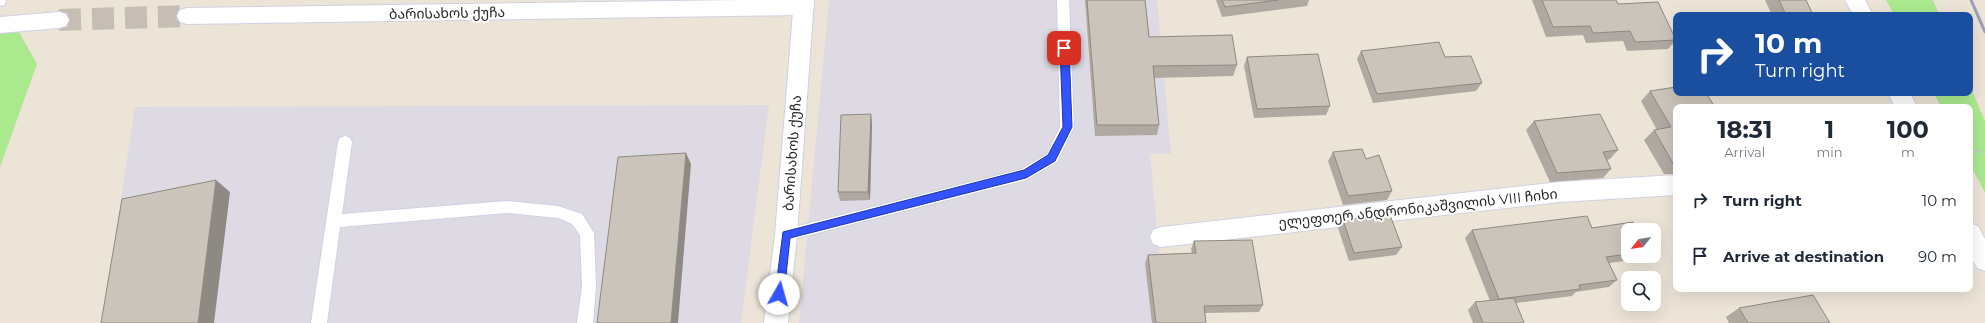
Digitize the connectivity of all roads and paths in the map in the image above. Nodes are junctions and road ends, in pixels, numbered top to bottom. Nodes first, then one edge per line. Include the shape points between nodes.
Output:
1 (1063, 0) edge
2 (1856, 0) edge
3 (804, 3) edge
4 (528, 6) edge
5 (1861, 12) edge
6 (187, 16) tunnel mouth
7 (59, 20) tunnel mouth
8 (0, 25) edge
9 (345, 142) dead end
10 (1973, 150) edge
11 (1985, 153) edge
12 (1673, 185) edge
13 (333, 221) junction
14 (786, 235) junction
15 (1161, 237) dead end
16 (1973, 238) edge
17 (1985, 261) edge
18 (319, 323) edge
19 (585, 323) edge
20 (776, 323) edge

1 - 14 lane via 1067,127 1052,158 1026,174
2 - 5 street
3 - 4 street, ბარისახოს ქუჩა
3 - 14 street, ბარისახოს ქუჩა
4 - 6 street, ბარისახოს ქუჩა
7 - 8 street
9 - 13 lane
10 - 11 path
12 - 15 street, ელეფთერ ანდრონიკაშვილის VIII ჩიხი via 1559,192
13 - 18 lane
13 - 19 lane via 507,207 558,212 577,219 587,233 589,286
14 - 20 street, ბარისახოს ქუჩა
16 - 17 street

